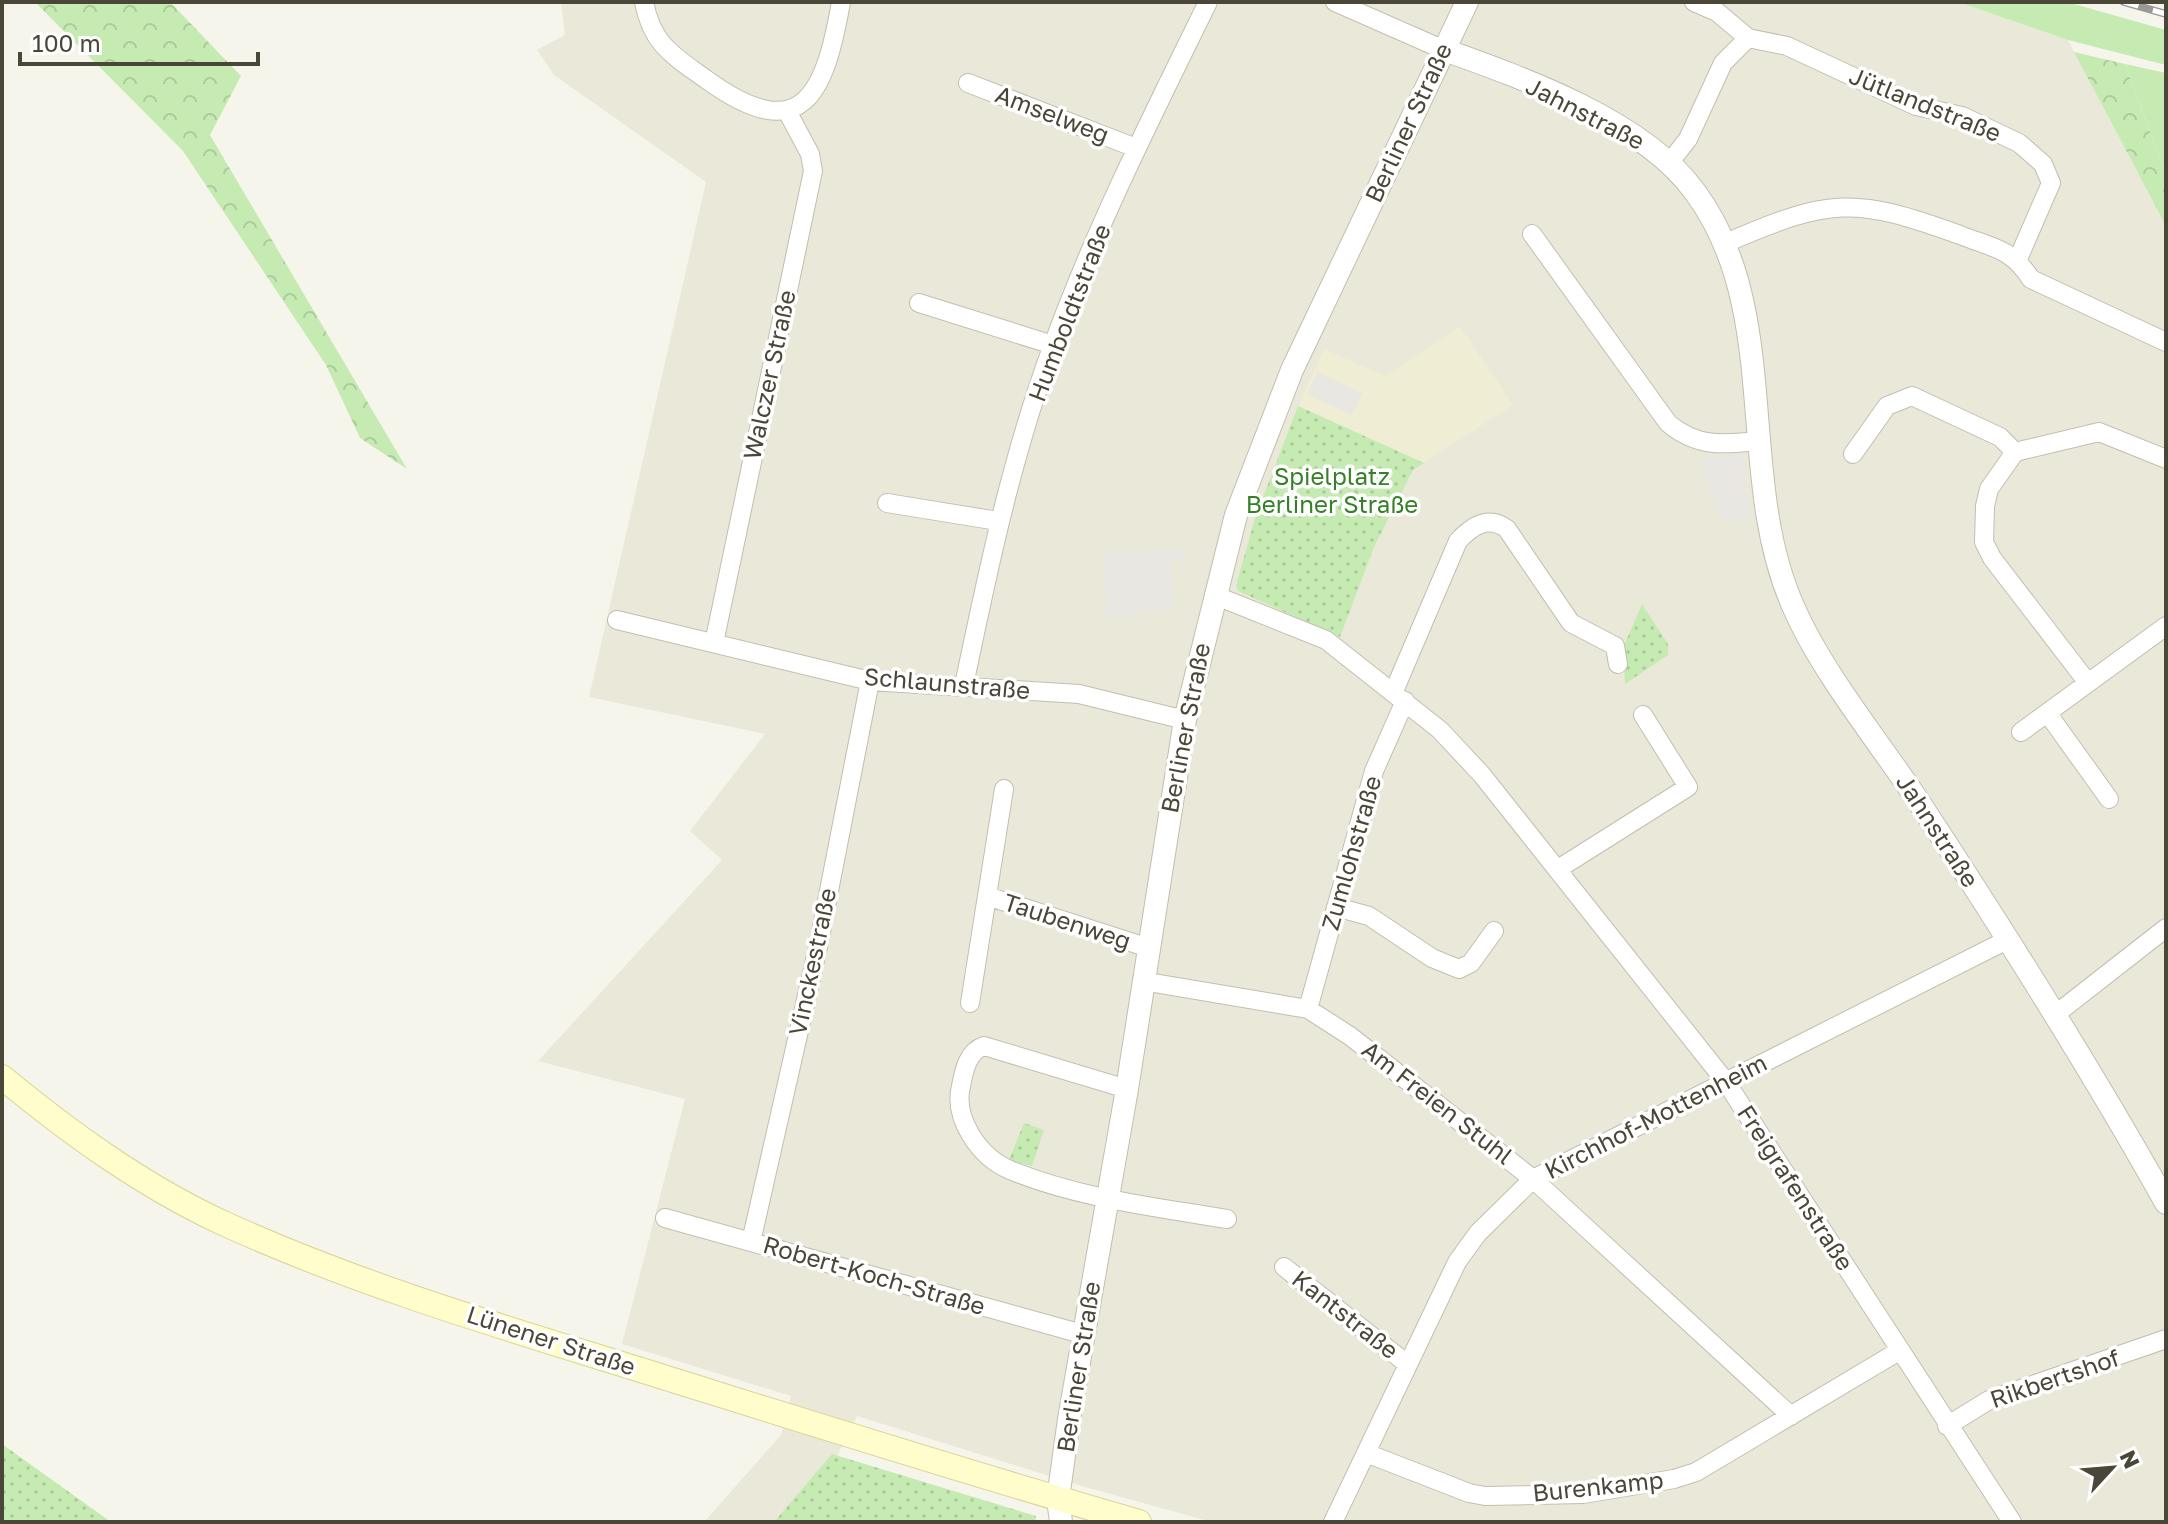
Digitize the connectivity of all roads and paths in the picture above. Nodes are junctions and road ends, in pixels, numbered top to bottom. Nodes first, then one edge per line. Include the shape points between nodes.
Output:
1 (644, 2) edge
2 (841, 2) edge
3 (1208, 2) edge
4 (1335, 2) edge
5 (1467, 2) edge
6 (1694, 2) edge
7 (1360, 7) edge
8 (1748, 38) junction
9 (1442, 49) junction
10 (968, 83) dead end
11 (787, 111) junction
12 (1136, 148) junction
13 (1670, 162) junction
14 (1532, 234) dead end
15 (1726, 243) junction
16 (2018, 259) junction
17 (919, 303) dead end
18 (2166, 342) edge
19 (1053, 345) junction
20 (1757, 441) junction
21 (2015, 452) junction
22 (1853, 454) dead end
23 (2166, 459) edge
24 (887, 503) dead end
25 (998, 521) junction
26 (1214, 595) junction
27 (617, 620) dead end
28 (2166, 626) edge
29 (714, 643) junction
30 (1618, 664) dead end
31 (870, 681) junction
32 (2088, 683) junction
33 (964, 685) junction
34 (1400, 696) junction
35 (2048, 714) junction
36 (1643, 715) dead end
37 (1185, 720) junction
38 (2021, 732) dead end
39 (1004, 789) dead end
40 (2109, 799) dead end
41 (1558, 869) junction
42 (987, 896) junction
43 (1336, 907) junction
44 (2166, 928) edge
45 (1494, 931) dead end
46 (2007, 940) junction
47 (1146, 947) junction
48 (1142, 981) junction
49 (970, 1003) dead end
50 (1308, 1009) junction
51 (2056, 1014) junction
52 (2, 1077) edge
53 (1726, 1082) junction
54 (1127, 1089) junction
55 (1533, 1179) junction
56 (1107, 1199) junction
57 (2166, 1203) edge
58 (665, 1218) dead end
59 (1227, 1219) dead end
60 (751, 1242) junction
61 (1284, 1267) dead end
62 (1082, 1334) junction
63 (2166, 1339) edge
64 (1899, 1351) junction
65 (1406, 1363) junction
66 (1791, 1416) junction
67 (1947, 1426) junction
68 (1366, 1453) junction
69 (1060, 1510) edge
70 (1046, 1522) edge
71 (1139, 1522) edge
72 (1333, 1522) edge
73 (2012, 1522) edge

1 - 11 street via 662,47 754,109
2 - 11 street via 827,68 803,102
3 - 12 street, Humboldtstraße
4 - 7 street
5 - 9 street, Berliner Straße
6 - 8 street, Jütlandstraße via 1717,12
7 - 9 street
8 - 13 street via 1723,63 1688,139
8 - 16 street, Jütlandstraße via 1787,46 1916,106 1962,116 2019,143 2043,164 2051,183
9 - 13 street, Jahnstraße via 1606,118
9 - 26 street, Berliner Straße via 1292,370 1236,515
10 - 12 street, Amselweg
11 - 29 street, Walczer Straße via 810,154 813,171
12 - 19 street, Humboldtstraße
13 - 15 street, Jahnstraße
14 - 20 street via 1668,423 1701,443
15 - 16 street via 1801,212 1866,207 1893,211
15 - 20 street, Jahnstraße via 1747,327
16 - 18 street via 2031,279
17 - 19 street
19 - 25 street, Humboldtstraße
20 - 46 street, Jahnstraße via 1771,542 1794,609
21 - 22 street via 2000,437 1912,396 1887,406
21 - 23 street via 2099,432
21 - 32 street via 1989,489 1984,542
24 - 25 street
25 - 33 street, Humboldtstraße
26 - 34 street, Freigrafenstraße via 1326,640
26 - 37 street, Berliner Straße
27 - 29 street, Schlaunstraße
28 - 32 street
29 - 31 street, Schlaunstraße
30 - 34 street via 1615,646 1571,623 1507,529 1486,522 1458,541
31 - 33 street, Schlaunstraße
31 - 60 street, Vinckestraße via 818,947
32 - 35 street
33 - 37 street, Schlaunstraße via 1079,694
34 - 41 street, Freigrafenstraße via 1482,775
34 - 43 street, Zumlohstraße
35 - 38 street
35 - 40 street
36 - 41 street via 1688,787
37 - 47 street, Berliner Straße
39 - 42 street, Taubenweg
41 - 53 street, Freigrafenstraße
42 - 47 street, Taubenweg
42 - 49 street, Taubenweg
43 - 45 street via 1369,916 1432,958 1459,969 1471,963
43 - 50 street, Zumlohstraße
44 - 51 street
46 - 51 street, Jahnstraße
46 - 53 street, Kirchhof-Mottenheim
47 - 48 street, Berliner Straße
48 - 50 street, Am Freien Stuhl
48 - 54 street, Berliner Straße
50 - 55 street, Am Freien Stuhl via 1403,1074
51 - 57 street, Jahnstraße
52 - 69 main road, Lünener Straße via 115,1162 221,1222 314,1261
53 - 55 street, Kirchhof-Mottenheim
53 - 64 street, Freigrafenstraße
54 - 56 street, Berliner Straße
54 - 56 street via 984,1046 970,1055 958,1099 959,1114 969,1130 1008,1170
55 - 65 street, Kirchhof-Mottenheim via 1478,1233 1457,1262
55 - 66 street, Am Freien Stuhl
56 - 59 street
56 - 62 street, Berliner Straße
58 - 60 street, Robert-Koch-Straße
60 - 62 street, Robert-Koch-Straße
61 - 65 street, Kantstraße
62 - 69 street, Berliner Straße
63 - 67 street, Rikbertshof via 1989,1400
64 - 66 street, Burenkamp
64 - 67 street, Freigrafenstraße
65 - 68 street, Kirchhof-Mottenheim
66 - 68 street, Burenkamp via 1696,1472 1583,1494 1469,1493
67 - 73 street, Freigrafenstraße
68 - 72 street, Kirchhof-Mottenheim
69 - 70 street, Berliner Straße
69 - 71 main road, Lünener Straße

